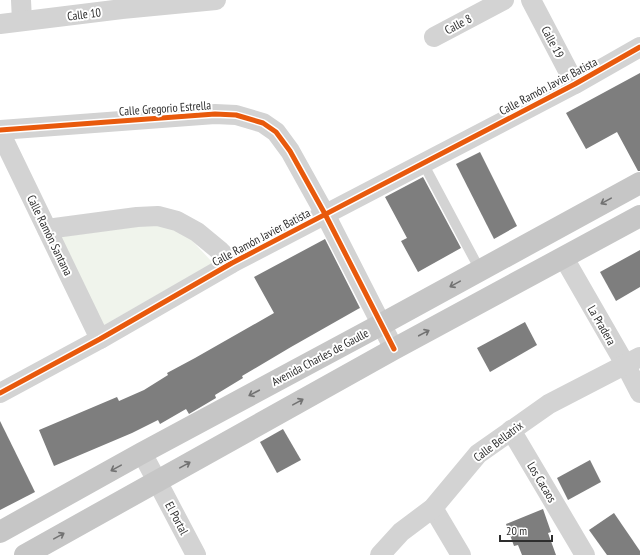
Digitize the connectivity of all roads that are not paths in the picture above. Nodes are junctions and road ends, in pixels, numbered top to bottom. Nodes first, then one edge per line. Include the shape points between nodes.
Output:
1 (21, 0) edge
2 (216, 0) edge
3 (504, 0) edge
4 (531, 0) edge
5 (122, 5) edge
6 (22, 21) junction
7 (0, 24) edge
8 (434, 37) dead end
9 (640, 47) edge
10 (575, 84) junction
11 (0, 131) edge
12 (423, 163) junction
13 (640, 183) edge
14 (325, 214) junction
15 (640, 216) edge
16 (47, 229) junction
17 (564, 258) junction
18 (232, 263) junction
19 (480, 270) junction
20 (382, 324) junction
21 (100, 339) junction
22 (394, 348) junction
23 (632, 360) edge
24 (2, 387) edge
25 (640, 393) edge
26 (511, 430) junction
27 (142, 453) junction
28 (157, 480) junction
29 (433, 508) junction
30 (0, 532) edge
31 (25, 555) edge
32 (196, 555) edge
33 (380, 555) edge
34 (461, 555) edge
35 (585, 555) edge

1 - 6 street
2 - 5 street, Calle 10
3 - 8 street, Calle 8
4 - 10 street, Calle 19
5 - 6 street, Calle 10
6 - 7 street, Calle 10
9 - 10 street, Calle Ramón Javier Batista
10 - 12 street, Calle Ramón Javier Batista
11 - 14 street, Calle Gregorio Estrella via 215,114 236,115 263,123 276,132 290,151
11 - 16 street, Calle Ramón Santana
12 - 14 street, Calle Ramón Javier Batista
12 - 19 lane
13 -> 19 main road, Avenida Charles de Gaulle
14 - 18 street, Calle Ramón Javier Batista
14 - 20 street, Calle Gregorio Estrella
15 - 17 main road
16 - 18 street via 158,216 197,232
16 - 21 street, Calle Ramón Santana
22 -> 17 main road
17 - 23 street, La Pradera
18 - 21 street, Calle Ramón Javier Batista
19 -> 20 main road, Avenida Charles de Gaulle
20 - 22 street, Calle Gregorio Estrella
20 -> 27 main road, Avenida Charles de Gaulle
21 - 24 street, Calle Ramón Javier Batista
28 -> 22 main road
23 - 25 street, La Pradera
23 - 26 street, Calle Bellatrix via 549,404
26 - 29 street, Calle Bellatrix via 478,454
26 - 35 street, Los Cacaos
27 - 28 street, El Portal
27 -> 30 main road, Avenida Charles de Gaulle
31 -> 28 main road
28 - 32 street, El Portal
29 - 33 street, Calle Bellatrix via 401,532
29 - 34 street

